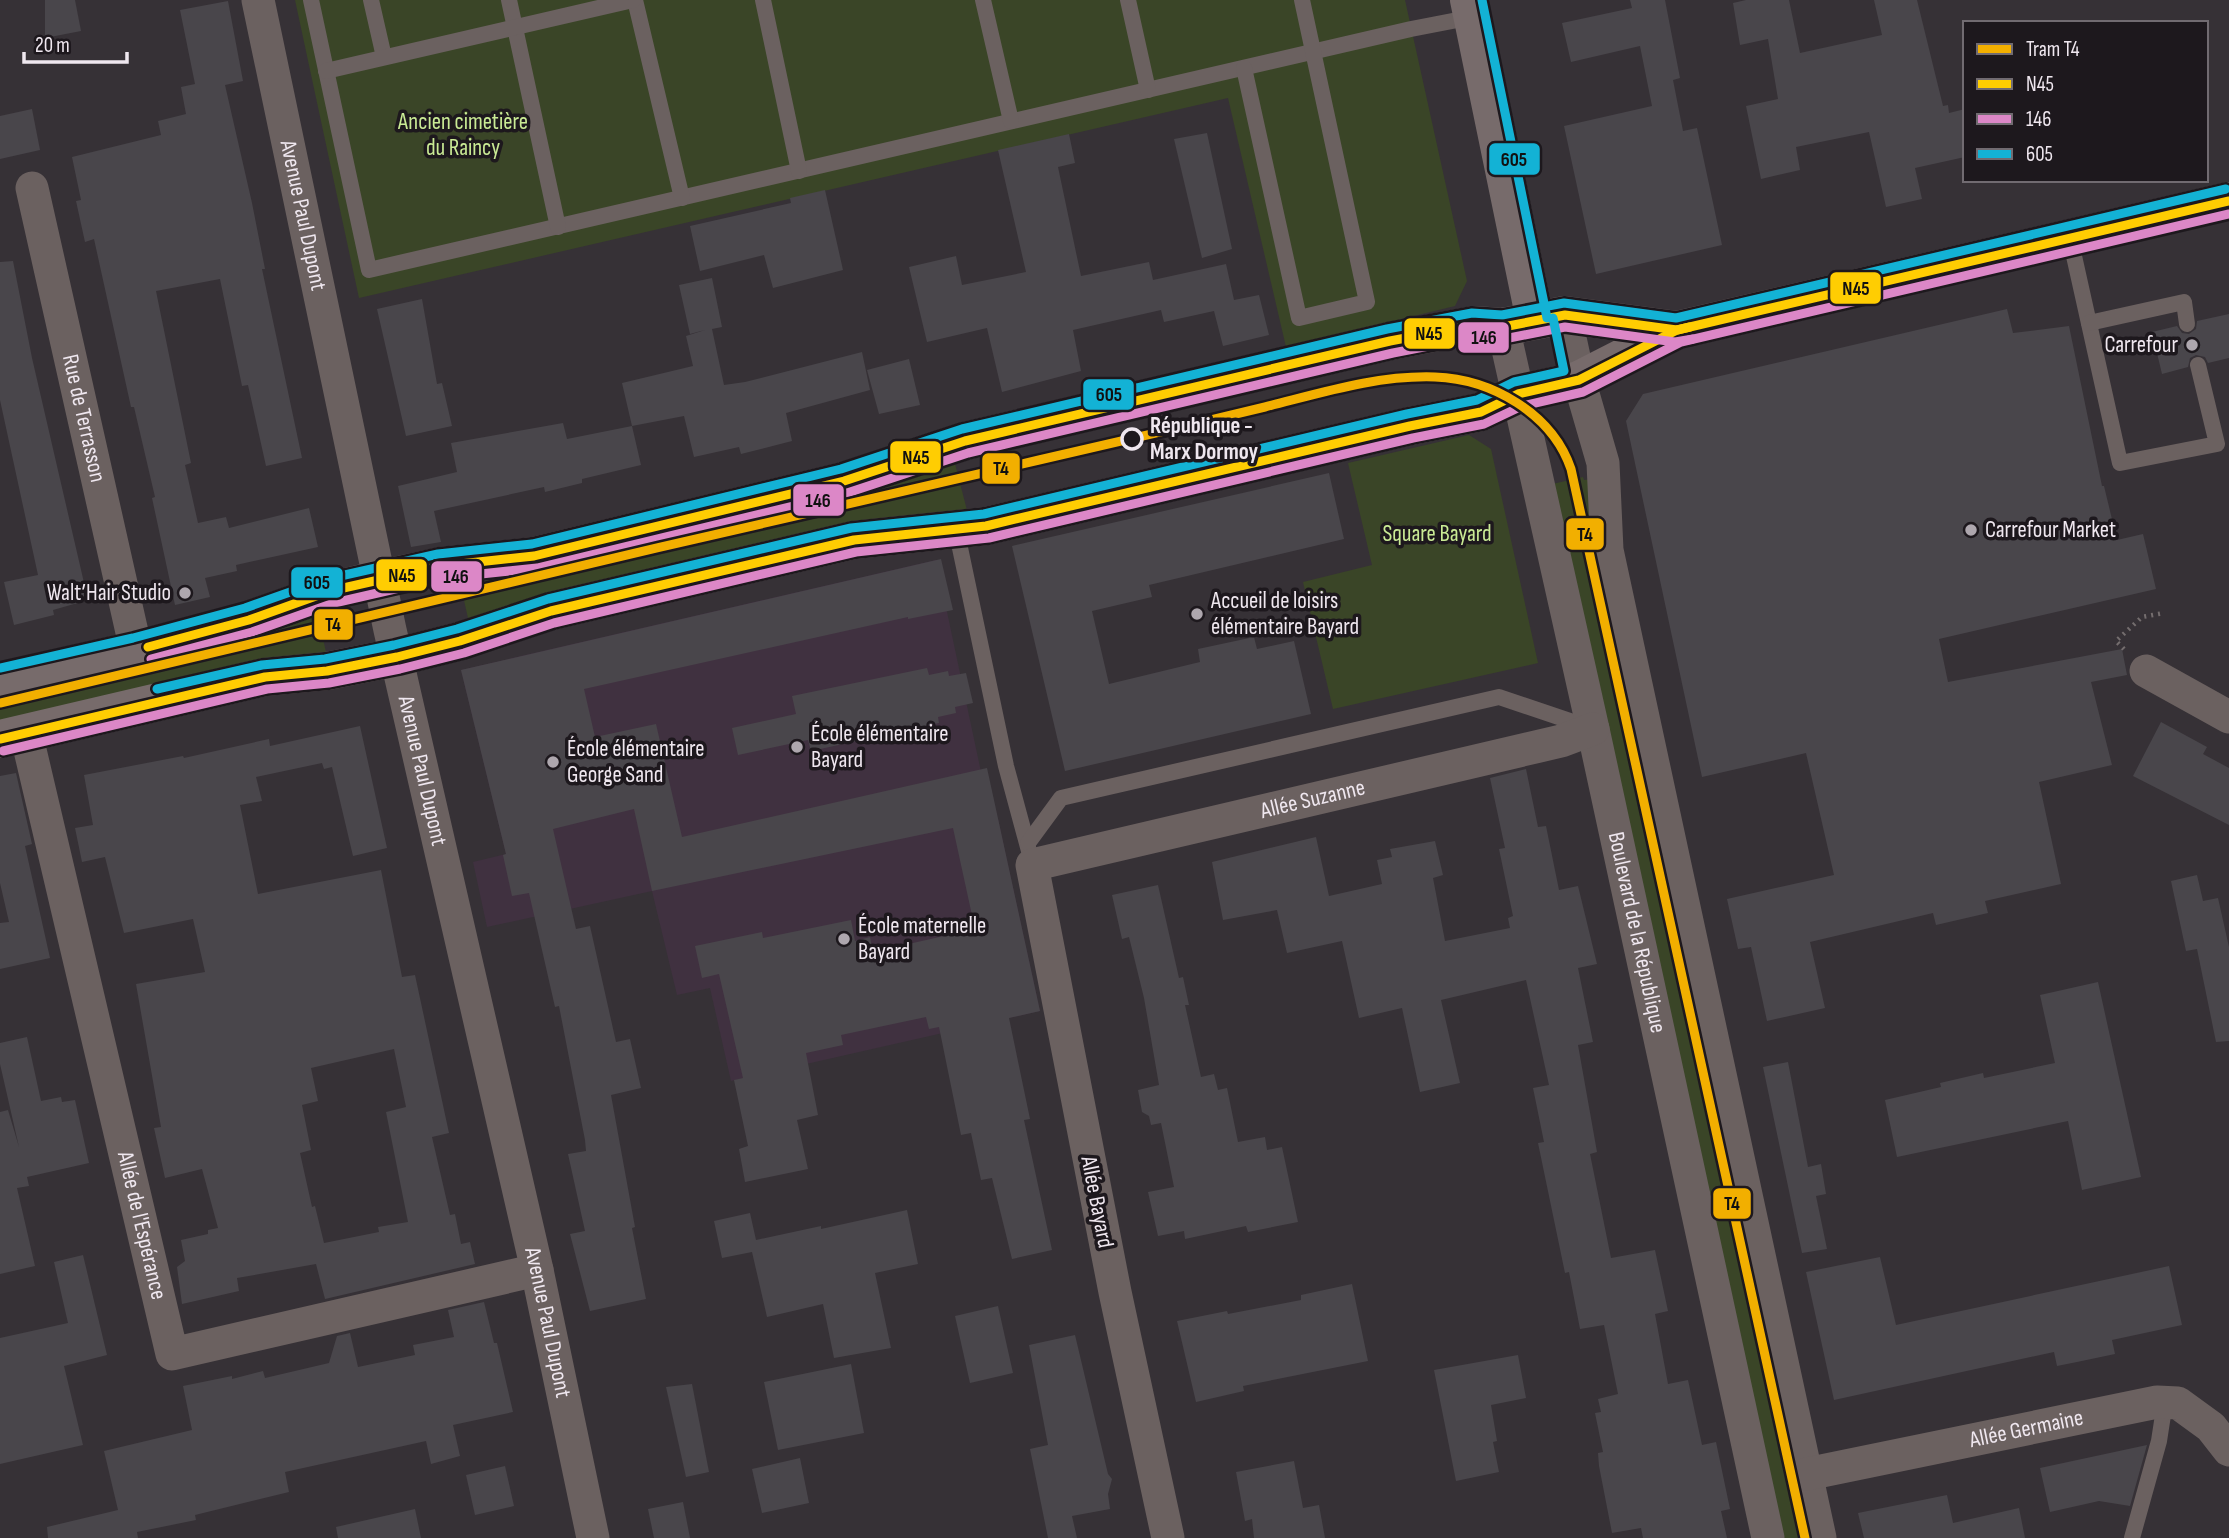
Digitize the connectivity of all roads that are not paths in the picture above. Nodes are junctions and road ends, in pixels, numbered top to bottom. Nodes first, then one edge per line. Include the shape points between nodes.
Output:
1 (258, 0) edge
2 (311, 0) edge
3 (371, 0) edge
4 (509, 0) edge
5 (634, 0) edge
6 (763, 0) edge
7 (983, 0) edge
8 (1128, 0) edge
9 (1302, 0) edge
10 (1471, 9) edge
11 (514, 27) junction
12 (1313, 53) junction
13 (384, 57) junction
14 (1244, 68) junction
15 (326, 71) junction
16 (1148, 90) junction
17 (1011, 121) junction
18 (799, 171) junction
19 (32, 188) dead end
20 (682, 198) junction
21 (2229, 201) edge
22 (558, 227) junction
23 (2070, 238) junction
24 (1534, 321) junction
25 (2089, 323) junction
26 (2186, 324) dead end
27 (1677, 330) junction
28 (2198, 365) dead end
29 (1579, 380) junction
30 (1518, 394) junction
31 (971, 527) junction
32 (380, 579) junction
33 (135, 650) junction
34 (397, 657) junction
35 (2147, 671) dead end
36 (0, 681) edge
37 (2229, 716) edge
38 (1593, 729) junction
39 (13, 736) edge
40 (1030, 854) junction
41 (537, 1270) junction
42 (2165, 1402) junction
43 (2229, 1450) edge
44 (1807, 1474) junction
45 (593, 1538) edge
46 (1168, 1538) edge
47 (1768, 1538) edge
48 (1820, 1538) edge
49 (2132, 1538) edge

1 - 32 street, Avenue Paul Dupont
2 - 15 lane
3 - 13 lane
4 - 11 lane
5 - 11 lane
5 - 20 lane
6 - 18 lane
7 - 17 lane
8 - 16 lane
9 - 12 lane
10 - 12 lane
10 - 24 main road, Boulevard de la République
11 - 13 lane
11 - 22 lane
12 - 14 lane
12 - 14 lane via 1367,302 1299,318
13 - 15 lane
14 - 16 lane
15 - 22 lane via 369,270
16 - 17 lane
17 - 18 lane
18 - 20 lane
19 - 33 street, Rue de Terrasson
20 - 22 lane
21 - 23 main road
23 - 25 lane
23 - 27 main road
24 - 27 main road
24 - 29 street, Boulevard de la République
24 - 30 street, Boulevard de la République
24 - 32 main road via 1475,325 1390,341 965,441 845,481 534,556 441,566
25 - 26 lane via 2184,302
25 - 28 lane via 2120,463 2217,444
27 - 29 main road
29 - 30 main road
29 - 44 street, Boulevard de la République via 1604,463 1607,550
30 - 31 main road via 1481,412
30 - 38 street, Boulevard de la République
31 - 34 main road via 854,540 551,611
31 - 40 lane via 1006,766
32 - 33 main road
32 - 34 street, Avenue Paul Dupont
33 - 36 main road
34 - 39 main road via 265,677
34 - 41 street, Avenue Paul Dupont
35 - 37 street
38 - 40 street, Allée Suzanne via 1561,741
38 - 40 lane via 1499,697 1061,798
38 - 47 street, Boulevard de la République
39 - 41 street, Allée de l'Espérance via 172,1354
40 - 46 street, Allée Bayard
41 - 45 street, Avenue Paul Dupont
42 - 43 street via 2178,1403 2211,1427
42 - 44 street, Allée Germaine
42 - 49 lane
44 - 48 street, Boulevard de la République

